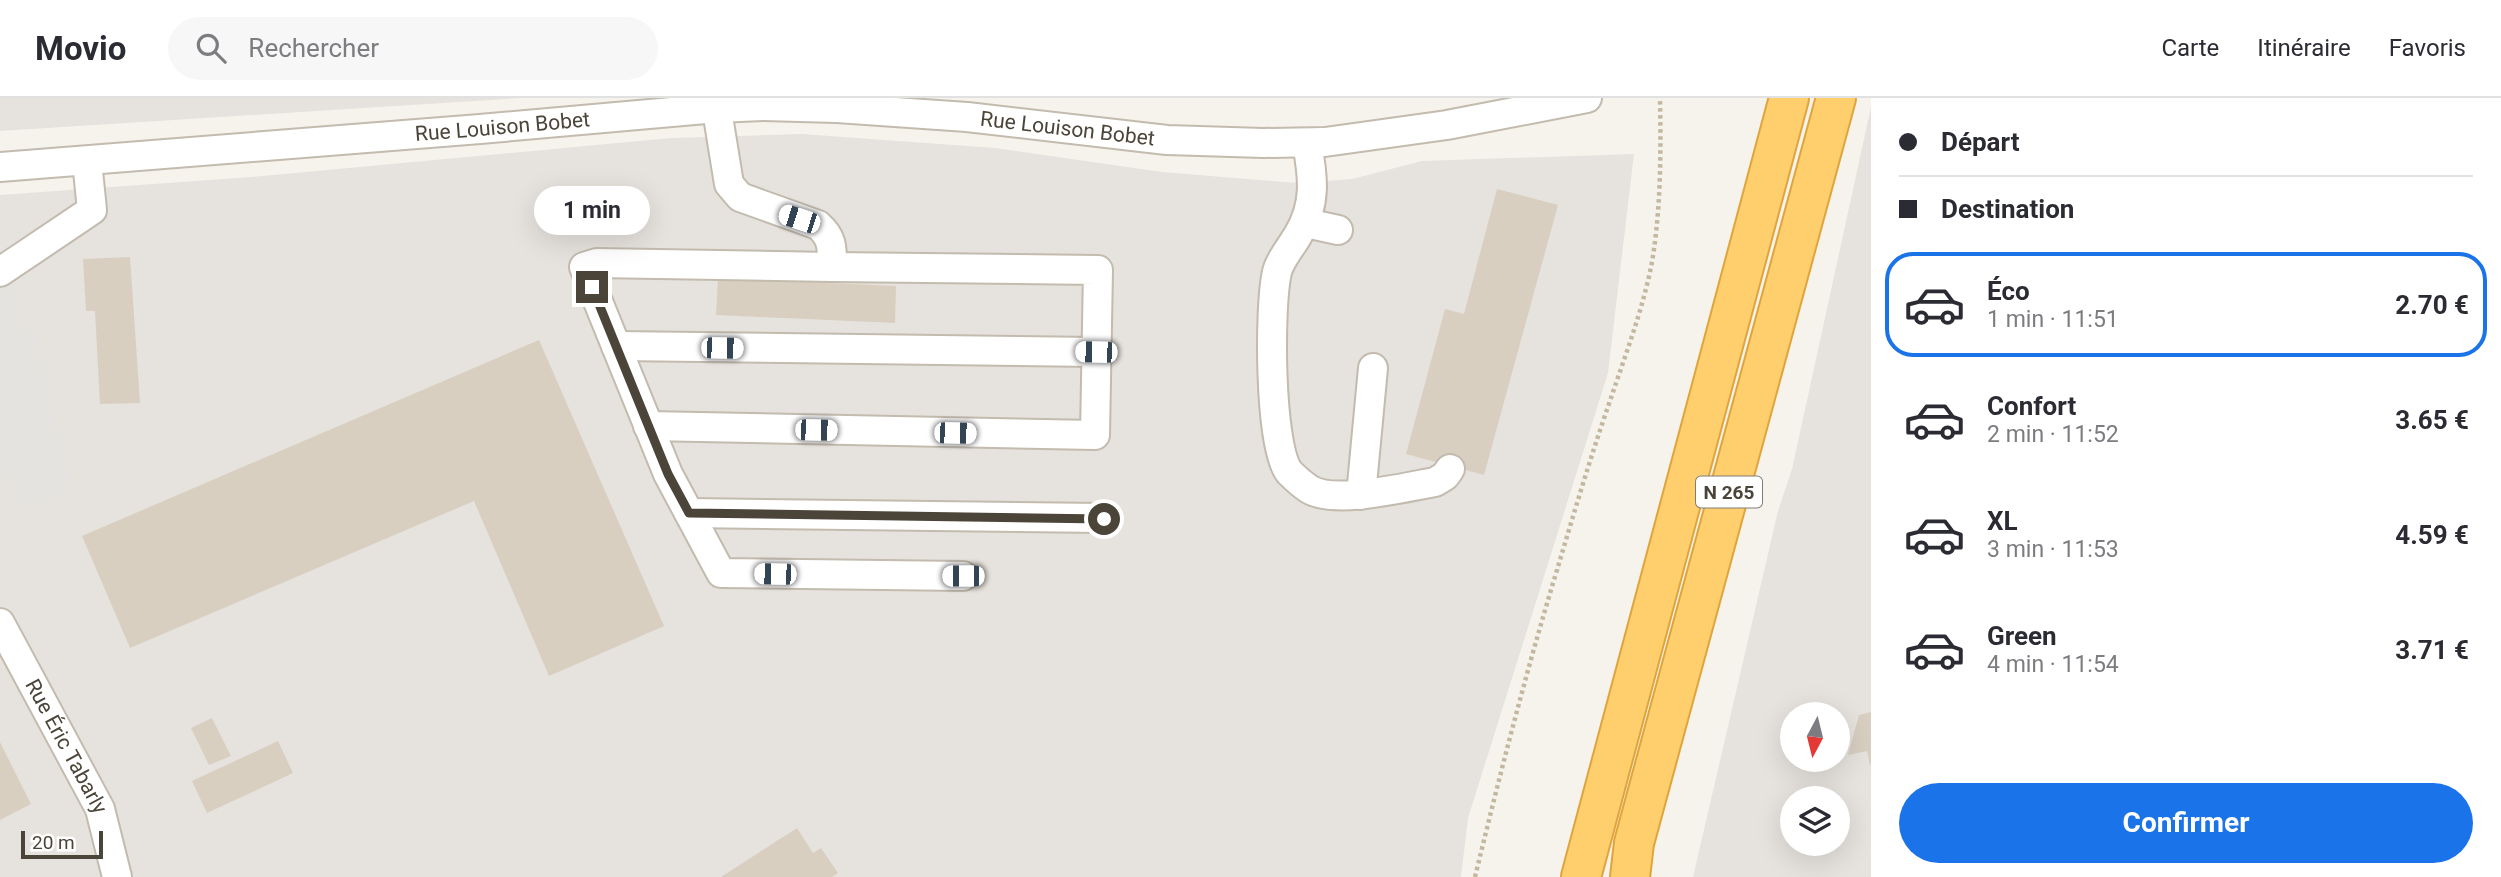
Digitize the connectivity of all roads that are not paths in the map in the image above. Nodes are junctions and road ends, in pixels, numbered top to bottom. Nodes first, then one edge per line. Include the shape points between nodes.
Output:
1 (1587, 98) edge
2 (716, 103) edge
3 (1835, 103) edge
4 (1786, 108) edge
5 (1307, 143) junction
6 (87, 161) junction
7 (0, 167) edge
8 (1306, 223) junction
9 (1338, 230) dead end
10 (832, 267) junction
11 (0, 272) edge
12 (616, 346) junction
13 (1096, 352) junction
14 (1373, 368) dead end
15 (648, 426) junction
16 (1450, 469) dead end
17 (1361, 495) junction
18 (689, 513) junction
19 (1104, 519) dead end
20 (963, 576) dead end
21 (0, 623) edge
22 (117, 877) edge
23 (1581, 877) edge
24 (1630, 877) edge

1 - 5 street, Rue Louison Bobet via 1447,125
2 - 5 street, Rue Louison Bobet via 967,117 1167,140
2 - 6 street, Rue Louison Bobet
2 - 10 street via 729,184 740,197 818,225 832,244
3 - 24 highway, N 265 via 1634,843
4 - 23 highway, N 265
5 - 8 street via 1314,181
6 - 7 street, Rue Louison Bobet
6 - 11 street via 92,210
8 - 9 street
8 - 17 street via 1278,268 1274,288 1276,438 1288,471 1310,491
10 - 12 street via 597,263 584,267
10 - 13 street via 1098,270
12 - 13 street
12 - 15 street
13 - 15 street via 1095,435
14 - 17 street
15 - 18 street
16 - 17 street via 1435,482
18 - 19 street
18 - 20 street via 721,573
21 - 22 street, Rue Éric Tabarly via 100,809

